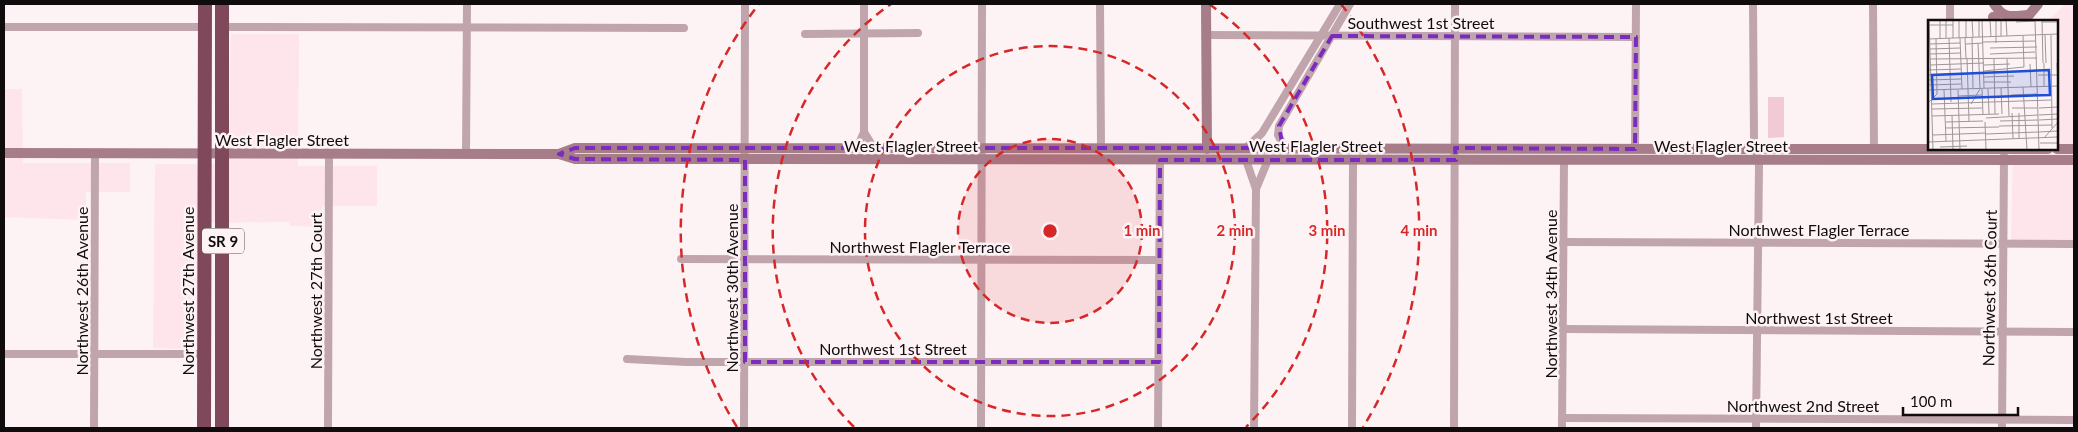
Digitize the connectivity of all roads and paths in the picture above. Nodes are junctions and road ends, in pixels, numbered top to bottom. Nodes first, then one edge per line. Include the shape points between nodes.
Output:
1 (205, 4) edge
2 (222, 4) edge
3 (467, 4) edge
4 (746, 4) edge
5 (864, 4) edge
6 (982, 4) edge
7 (1100, 4) edge
8 (1206, 4) edge
9 (1340, 4) edge
10 (1350, 4) edge
11 (1455, 4) edge
12 (1636, 4) edge
13 (1754, 4) edge
14 (1873, 4) edge
15 (1950, 4) edge
16 (1994, 4) edge
17 (2038, 4) edge
18 (2027, 18) edge
19 (1950, 20) edge
20 (1994, 20) edge
21 (4, 27) edge
22 (205, 27) junction
23 (222, 27) junction
24 (467, 27) junction
25 (684, 28) dead end
26 (918, 33) dead end
27 (805, 34) dead end
28 (864, 34) junction
29 (1206, 35) junction
30 (1320, 36) junction
31 (1332, 36) junction
32 (1455, 36) junction
33 (1636, 37) junction
34 (864, 132) junction
35 (650, 148) junction
36 (746, 148) junction
37 (857, 148) junction
38 (874, 148) junction
39 (982, 148) junction
40 (1101, 148) junction
41 (1246, 148) junction
42 (1285, 148) junction
43 (1455, 148) junction
44 (1151, 149) junction
45 (1207, 149) junction
46 (1635, 149) junction
47 (1756, 149) junction
48 (1874, 149) junction
49 (1928, 149) edge
50 (2058, 149) edge
51 (2074, 149) edge
52 (2004, 150) edge
53 (4, 153) edge
54 (95, 154) junction
55 (204, 154) junction
56 (223, 154) junction
57 (329, 154) junction
58 (466, 154) junction
59 (559, 154) junction
60 (630, 160) junction
61 (746, 160) junction
62 (982, 160) junction
63 (1160, 160) junction
64 (1220, 160) junction
65 (1246, 160) junction
66 (1268, 160) junction
67 (1353, 160) junction
68 (1456, 160) junction
69 (1564, 160) junction
70 (1758, 160) junction
71 (2004, 160) junction
72 (2074, 160) edge
73 (1256, 189) junction
74 (1563, 242) junction
75 (1759, 242) junction
76 (2003, 244) junction
77 (2074, 244) edge
78 (681, 259) dead end
79 (744, 259) junction
80 (982, 260) junction
81 (1159, 260) junction
82 (1563, 330) junction
83 (1757, 331) junction
84 (2002, 332) junction
85 (2074, 332) edge
86 (222, 343) junction
87 (4, 354) edge
88 (94, 354) junction
89 (205, 354) junction
90 (627, 359) dead end
91 (744, 362) junction
92 (981, 362) junction
93 (1159, 362) junction
94 (222, 371) junction
95 (1562, 418) junction
96 (1756, 419) junction
97 (2074, 420) edge
98 (2002, 424) edge
99 (94, 428) edge
100 (204, 428) edge
101 (222, 428) edge
102 (328, 428) edge
103 (744, 428) edge
104 (980, 428) edge
105 (1158, 428) edge
106 (1254, 428) edge
107 (1352, 428) edge
108 (1454, 428) edge
109 (1562, 428) edge
110 (1756, 428) edge

1 - 22 highway, SR 9
2 - 23 highway, SR 9
3 - 24 street
4 - 36 street, Northwest 30th Avenue
5 - 28 street
6 - 39 street
7 - 40 street
8 - 29 main road
9 - 30 street
10 - 31 street
11 - 32 street
12 - 33 street
13 - 47 street
14 - 48 street
15 - 19 street
16 - 18 main road via 2005,16
16 - 20 street
17 - 18 main road
21 - 22 street
22 - 55 highway, SR 9
23 - 24 street
23 - 56 highway, SR 9
24 - 25 street
24 - 58 street
26 - 28 street
27 - 28 street
28 - 34 street
29 - 30 street, Southwest 1st Street
29 - 45 main road
30 - 31 street, Southwest 1st Street
30 - 41 street via 1262,133
31 - 32 street, Southwest 1st Street
31 - 42 street via 1279,126 1278,135
32 - 33 street, Southwest 1st Street
32 - 43 street
33 - 46 street
34 - 37 street
34 - 38 street
35 - 36 main road, West Flagler Street
35 - 59 main road, West Flagler Street via 575,148
35 - 60 main road
36 - 37 main road, West Flagler Street
36 - 61 street, Northwest 30th Avenue
37 - 38 main road, West Flagler Street
38 - 39 main road, West Flagler Street
39 - 40 main road, West Flagler Street
39 - 62 street
40 - 44 main road, West Flagler Street
41 - 42 main road, West Flagler Street
41 - 45 main road, West Flagler Street
42 - 43 main road, West Flagler Street
43 - 46 main road, West Flagler Street
43 - 68 street
44 - 45 main road, West Flagler Street
44 - 63 main road
45 - 64 main road
46 - 47 main road, West Flagler Street
47 - 48 main road, West Flagler Street
47 - 70 street
48 - 49 main road, West Flagler Street
50 - 51 main road
52 - 71 street, Northwest 36th Court
53 - 54 main road, West Flagler Street
54 - 55 main road, West Flagler Street
54 - 88 street, Northwest 26th Avenue
55 - 56 main road, West Flagler Street
55 - 89 highway, Northwest 27th Avenue / SR 9
56 - 57 main road, West Flagler Street
56 - 86 highway, SR 9
57 - 58 main road, West Flagler Street
57 - 102 street, Northwest 27th Court
58 - 59 main road, West Flagler Street
59 - 60 main road, West Flagler Street via 575,159
60 - 61 main road, West Flagler Street
61 - 62 main road, West Flagler Street
61 - 79 street, Northwest 30th Avenue
62 - 63 main road, West Flagler Street
62 - 80 street
63 - 64 main road, West Flagler Street
63 - 81 street
64 - 65 main road, West Flagler Street
65 - 66 main road, West Flagler Street
65 - 73 street
66 - 67 main road, West Flagler Street
66 - 73 street
67 - 68 main road, West Flagler Street
67 - 107 street
68 - 69 main road, West Flagler Street
68 - 108 street
69 - 70 main road, West Flagler Street
69 - 74 street, Northwest 34th Avenue
70 - 71 main road, West Flagler Street
70 - 75 street
71 - 72 main road, West Flagler Street
71 - 76 street, Northwest 36th Court
73 - 106 street
74 - 75 street, Northwest Flagler Terrace
74 - 82 street, Northwest 34th Avenue
75 - 76 street, Northwest Flagler Terrace
75 - 83 street
76 - 77 street, Northwest Flagler Terrace
76 - 84 street, Northwest 36th Court
78 - 79 street, Northwest Flagler Terrace
79 - 80 street, Northwest Flagler Terrace
79 - 91 street, Northwest 30th Avenue
80 - 81 street, Northwest Flagler Terrace
80 - 92 street
81 - 93 street
82 - 83 street, Northwest 1st Street
82 - 95 street, Northwest 34th Avenue
83 - 84 street, Northwest 1st Street
83 - 96 street
84 - 85 street, Northwest 1st Street
84 - 98 street, Northwest 36th Court
86 - 89 highway
86 - 94 highway, SR 9
87 - 88 street
88 - 89 street
88 - 99 street, Northwest 26th Avenue
89 - 94 highway
89 - 100 highway, Northwest 27th Avenue / SR 9
90 - 91 street, Northwest 1st Street
91 - 92 street, Northwest 1st Street
91 - 103 street, Northwest 30th Avenue
92 - 93 street, Northwest 1st Street
92 - 104 street
93 - 105 street
94 - 101 highway, SR 9
95 - 96 street, Northwest 2nd Street
95 - 109 street, Northwest 34th Avenue
96 - 98 street, Northwest 2nd Street
96 - 110 street
97 - 98 street, Northwest 2nd Street

